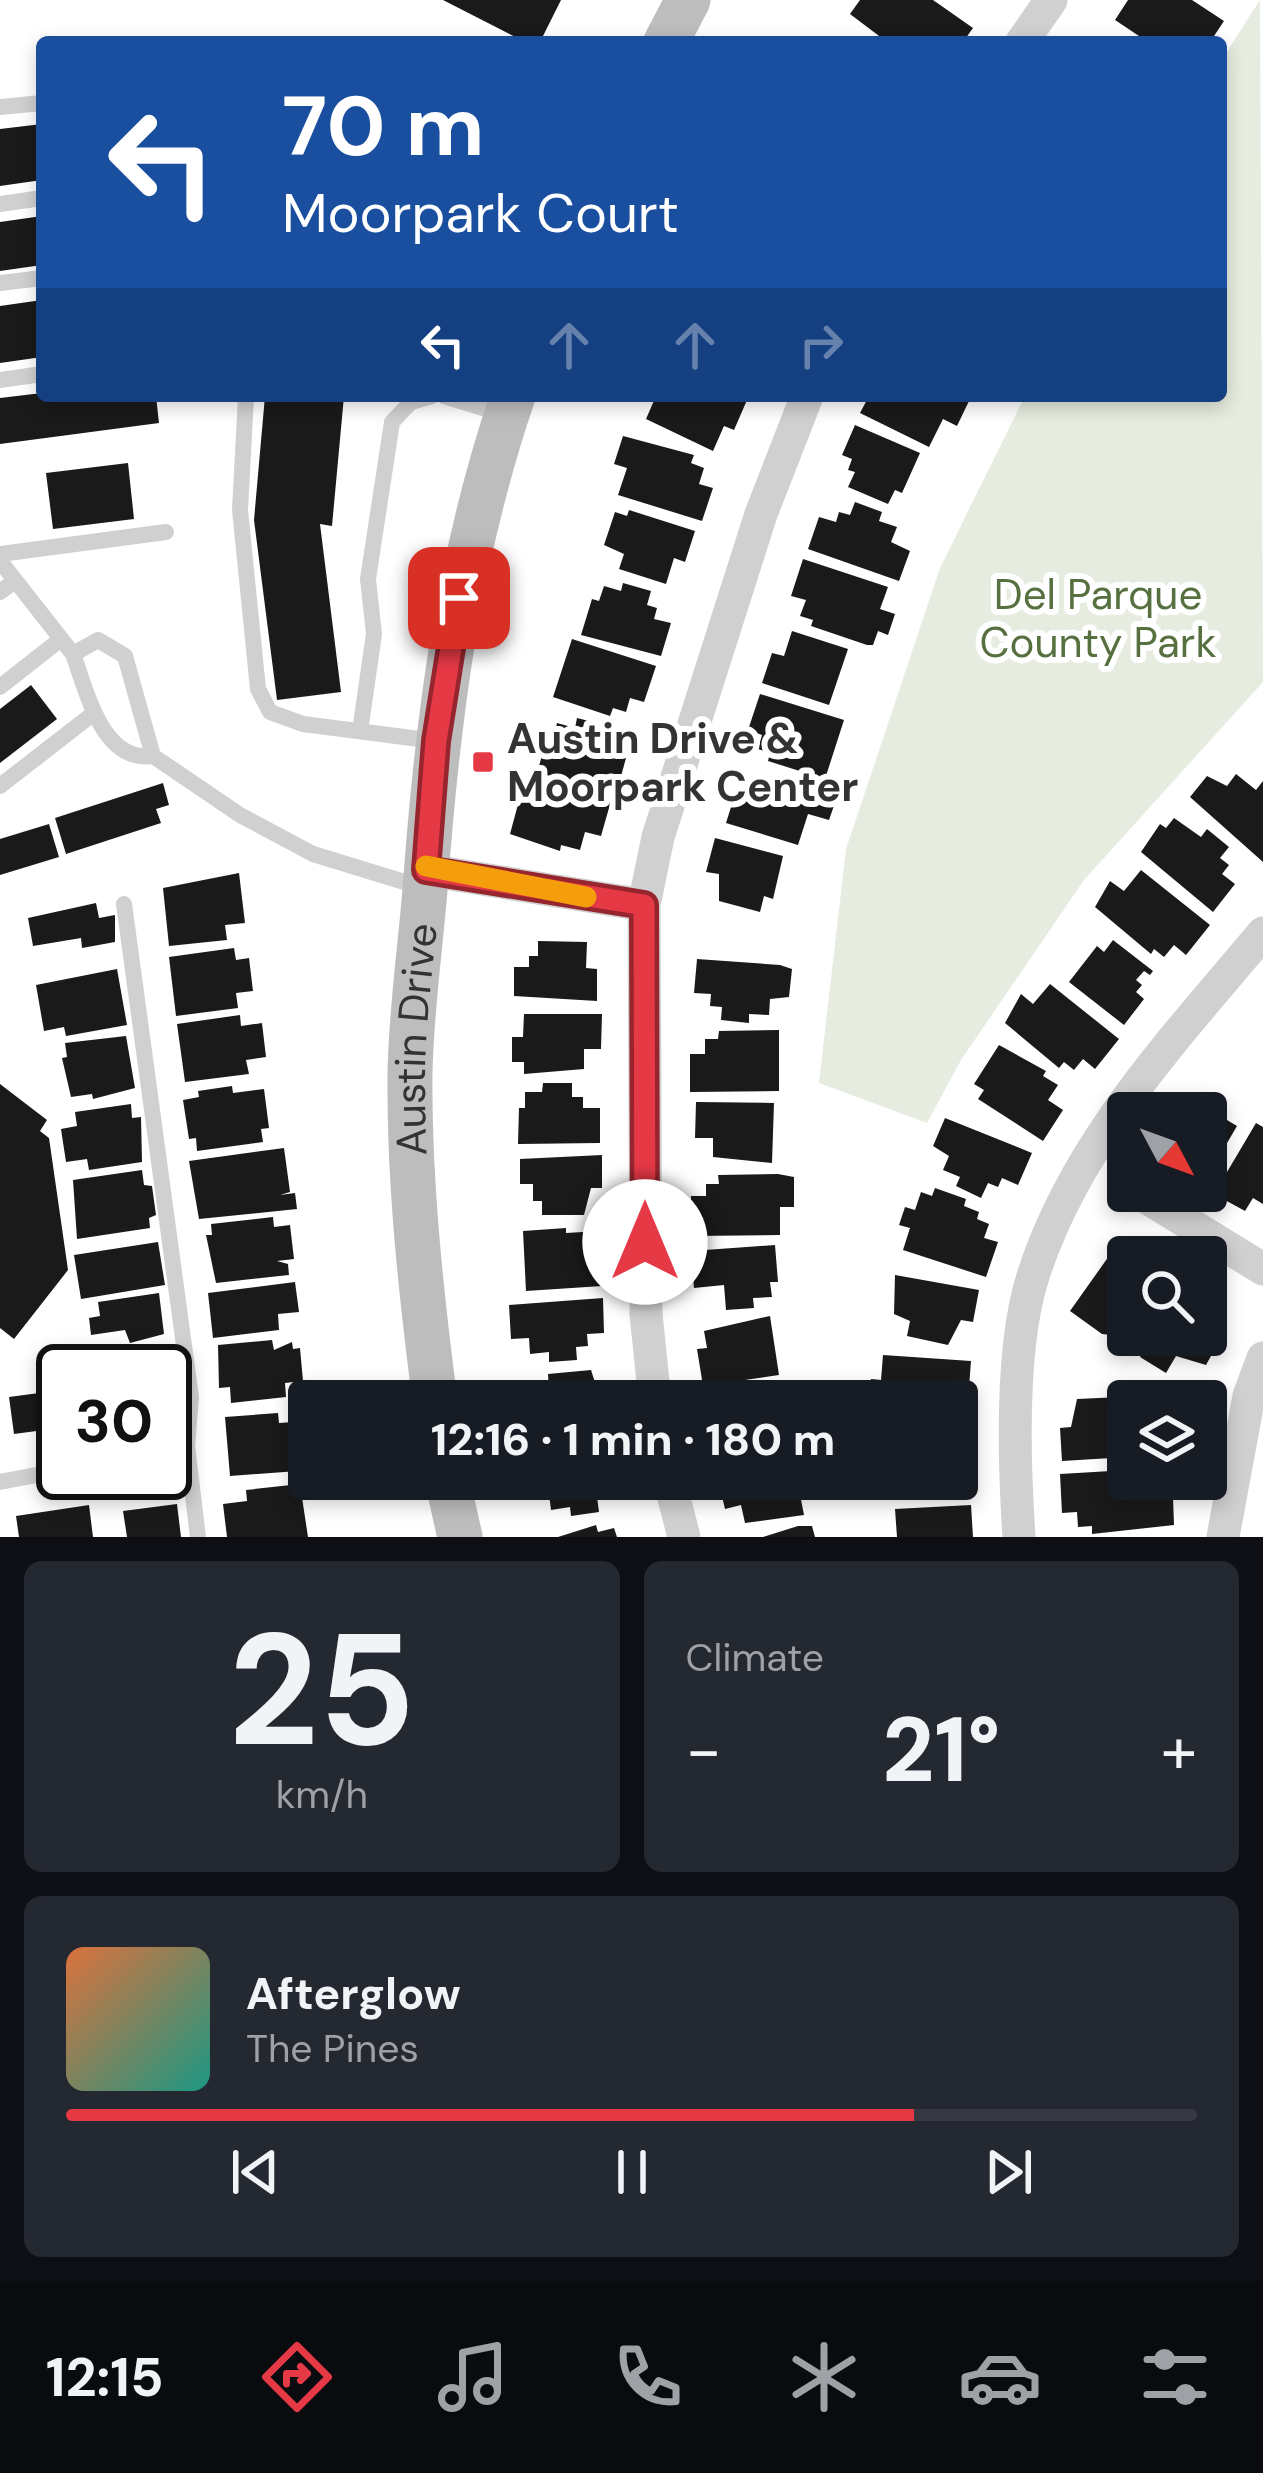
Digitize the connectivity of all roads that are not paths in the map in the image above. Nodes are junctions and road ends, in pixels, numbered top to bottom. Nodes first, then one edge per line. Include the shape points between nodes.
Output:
1 (688, 0) edge
2 (1051, 0) edge
3 (669, 36) edge
4 (1026, 36) edge
5 (36, 104) edge
6 (0, 107) edge
7 (36, 199) edge
8 (0, 204) edge
9 (36, 279) edge
10 (0, 283) edge
11 (36, 375) edge
12 (0, 380) edge
13 (246, 402) edge
14 (411, 402) edge
15 (805, 402) edge
16 (509, 406) edge
17 (166, 532) dead end
18 (0, 557) edge
19 (15, 580) junction
20 (0, 592) edge
21 (67, 647) junction
22 (0, 687) edge
23 (94, 713) junction
24 (360, 731) junction
25 (436, 741) junction
26 (153, 756) junction
27 (0, 786) edge
28 (425, 879) junction
29 (124, 904) dead end
30 (644, 905) junction
31 (1263, 933) edge
32 (1086, 1160) junction
33 (1107, 1173) edge
34 (1170, 1212) edge
35 (1263, 1269) edge
36 (184, 1344) edge
37 (1263, 1358) edge
38 (432, 1380) edge
39 (653, 1380) edge
40 (1256, 1398) edge
41 (36, 1475) edge
42 (0, 1482) edge
43 (192, 1482) edge
44 (452, 1500) edge
45 (675, 1500) edge
46 (198, 1537) edge
47 (460, 1537) edge
48 (685, 1537) edge
49 (1019, 1537) edge
50 (1223, 1537) edge

1 - 3 main road
2 - 4 street
5 - 6 lane
7 - 8 lane
9 - 10 lane
11 - 12 lane
13 - 24 lane via 240,510 259,689 270,712
14 - 24 lane via 392,422 368,579 374,634
15 - 30 street via 732,604
16 - 25 main road, Austin Drive via 459,598
17 - 18 lane
18 - 19 lane
19 - 20 lane
19 - 21 lane
21 - 22 lane
21 - 23 lane
21 - 26 lane via 98,640 125,656
23 - 26 lane via 117,747 136,758
23 - 27 lane
24 - 25 lane
25 - 28 main road, Austin Drive
26 - 28 lane via 313,854
28 - 30 street
28 - 38 main road, Austin Drive via 410,1072
29 - 36 lane
30 - 39 street
31 - 32 street via 1135,1087
32 - 33 street
32 - 49 street via 1034,1272 1025,1312 1014,1456
34 - 35 street
37 - 40 street
40 - 50 street
41 - 42 lane
43 - 46 lane
44 - 47 main road
45 - 48 street

